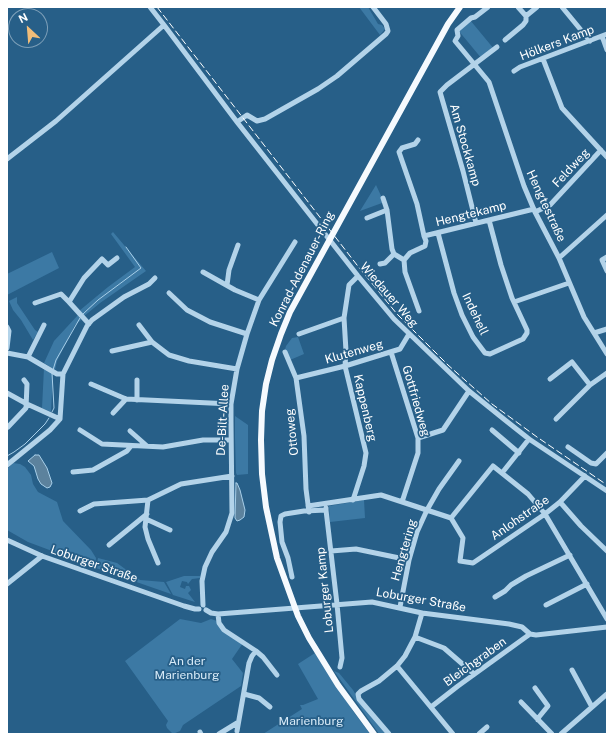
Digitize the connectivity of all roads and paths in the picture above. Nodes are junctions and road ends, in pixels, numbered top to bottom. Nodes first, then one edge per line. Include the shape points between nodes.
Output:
1 (150, 7) edge
2 (373, 7) edge
3 (460, 7) edge
4 (488, 7) edge
5 (518, 7) edge
6 (537, 7) edge
7 (562, 7) edge
8 (526, 16) junction
9 (164, 25) junction
10 (604, 35) edge
11 (505, 40) dead end
12 (590, 41) junction
13 (497, 47) dead end
14 (607, 50) edge
15 (542, 59) junction
16 (474, 64) junction
17 (514, 71) dead end
18 (237, 122) junction
19 (418, 140) dead end
20 (601, 150) junction
21 (607, 157) edge
22 (7, 159) edge
23 (384, 198) dead end
24 (387, 210) junction
25 (535, 211) junction
26 (607, 215) edge
27 (367, 218) dead end
28 (489, 220) junction
29 (476, 223) junction
30 (438, 233) junction
31 (424, 236) junction
32 (295, 242) dead end
33 (238, 245) dead end
34 (394, 254) junction
35 (607, 257) edge
36 (116, 258) dead end
37 (559, 258) junction
38 (404, 260) junction
39 (380, 264) dead end
40 (607, 271) edge
41 (203, 272) dead end
42 (358, 276) junction
43 (154, 278) dead end
44 (569, 283) junction
45 (227, 285) junction
46 (169, 293) dead end
47 (259, 300) junction
48 (69, 302) junction
49 (514, 302) junction
50 (35, 303) dead end
51 (420, 311) dead end
52 (344, 318) junction
53 (89, 324) junction
54 (44, 325) dead end
55 (139, 325) dead end
56 (7, 327) edge
57 (607, 330) edge
58 (594, 333) junction
59 (247, 334) junction
60 (299, 334) dead end
61 (409, 334) junction
62 (152, 342) junction
63 (7, 348) edge
64 (112, 351) dead end
65 (285, 352) dead end
66 (391, 352) junction
67 (7, 353) edge
68 (607, 354) edge
69 (28, 357) junction
70 (345, 366) junction
71 (237, 369) junction
72 (607, 373) edge
73 (63, 374) junction
74 (296, 378) junction
75 (550, 379) dead end
76 (24, 380) dead end
77 (137, 380) dead end
78 (91, 384) dead end
79 (590, 385) junction
80 (469, 390) junction
81 (7, 393) edge
82 (126, 399) junction
83 (137, 400) junction
84 (26, 404) junction
85 (232, 404) junction
86 (113, 413) dead end
87 (60, 419) junction
88 (556, 419) dead end
89 (8, 426) edge
90 (80, 430) dead end
91 (492, 430) dead end
92 (130, 431) dead end
93 (418, 438) junction
94 (529, 439) junction
95 (231, 440) junction
96 (131, 446) junction
97 (147, 446) junction
98 (568, 447) dead end
99 (519, 452) junction
100 (607, 453) edge
101 (459, 461) dead end
102 (7, 466) edge
103 (74, 472) dead end
104 (502, 473) junction
105 (232, 476) junction
106 (585, 476) junction
107 (607, 491) edge
108 (148, 500) junction
109 (353, 500) junction
110 (402, 502) junction
111 (560, 502) junction
112 (326, 504) junction
113 (308, 509) junction
114 (326, 510) junction
115 (427, 510) junction
116 (80, 511) dead end
117 (545, 514) junction
118 (147, 517) junction
119 (451, 518) junction
120 (170, 530) dead end
121 (7, 540) edge
122 (109, 545) dead end
123 (331, 551) junction
124 (607, 551) edge
125 (570, 555) junction
126 (42, 556) junction
127 (409, 560) junction
128 (158, 563) dead end
129 (292, 577) dead end
130 (7, 584) edge
131 (587, 584) junction
132 (495, 597) dead end
133 (337, 604) junction
134 (546, 605) dead end
135 (295, 607) junction
136 (400, 607) junction
137 (203, 608) junction
138 (422, 612) junction
139 (218, 614) junction
140 (607, 619) edge
141 (607, 626) edge
142 (530, 634) junction
143 (415, 637) junction
144 (256, 651) junction
145 (397, 666) junction
146 (340, 667) dead end
147 (572, 670) dead end
148 (276, 674) dead end
149 (474, 674) junction
150 (535, 688) dead end
151 (244, 694) junction
152 (607, 694) edge
153 (521, 702) dead end
154 (270, 707) dead end
155 (431, 707) junction
156 (592, 707) junction
157 (538, 720) junction
158 (237, 723) junction
159 (487, 727) dead end
160 (236, 731) dead end
161 (219, 734) edge
162 (374, 734) edge
163 (389, 734) edge
164 (453, 734) edge
165 (478, 734) edge
166 (552, 734) edge
167 (561, 734) edge

1 - 9 street, Wiedauer Weg
2 - 18 street via 386,24 388,31 337,76 265,120 257,121 247,115
3 - 135 main road, Konrad-Adenauer-Ring via 448,24 290,312 266,384 261,458 266,507 277,558
4 - 16 street, Hengtestraße via 457,30 458,36 455,41
5 - 8 street
6 - 8 street
7 - 12 street
8 - 11 street via 523,25
9 - 18 street, Wiedauer Weg
9 - 22 street via 56,121
10 - 12 street, Hölkers Kamp
10 - 14 street
12 - 15 street, Hölkers Kamp
13 - 16 street
15 - 17 street, Hölkers Kamp
15 - 20 street via 562,108
16 - 25 street, Hengtestraße via 489,82
16 - 29 street, Am Stockkamp via 440,92
18 - 42 street, Wiedauer Weg
19 - 31 street via 399,152 417,204
20 - 21 street
20 - 25 street, Feldweg via 550,205
23 - 24 street
24 - 27 street
24 - 34 street via 390,242
25 - 28 street, Hengtekamp
25 - 37 street, Hengtestraße
26 - 37 street
28 - 29 street, Hengtekamp
28 - 49 street
29 - 30 street, Hengtekamp
30 - 31 street, Hengtekamp
30 - 49 street, Indehell via 462,315 485,353 493,353 523,339 527,334
31 - 38 street, Hengtekamp via 425,246 410,253
32 - 47 street, De-Bilt-Allee
33 - 45 street via 229,270
34 - 38 street
34 - 39 street
35 - 40 street via 602,260
36 - 48 street via 108,265 102,260 84,278
37 - 44 street, Hengtestraße
38 - 51 street via 405,272
41 - 45 street
42 - 52 street, Kappenberg via 349,285
42 - 61 street, Wiedauer Weg
43 - 53 street
44 - 49 street
44 - 58 street, Hengtestraße
45 - 47 street
46 - 59 street via 187,310 210,322
47 - 59 street, De-Bilt-Allee
48 - 50 street via 62,294
48 - 53 street
52 - 60 street
52 - 70 street, Kappenberg
53 - 73 street
54 - 69 street
55 - 62 street
56 - 63 street
57 - 58 street
58 - 68 street, Hengtestraße
59 - 71 street, De-Bilt-Allee
61 - 66 street, Klutenweg via 400,349
61 - 80 street, Wiedauer Weg
62 - 64 street
62 - 71 street via 169,355
65 - 74 street, Ottoweg
66 - 70 street, Klutenweg
66 - 93 street, Gottfriedweg
67 - 69 street
69 - 73 street via 54,372
70 - 74 street, Klutenweg
70 - 109 street, Kappenberg via 366,453
71 - 85 street, De-Bilt-Allee
72 - 79 street
73 - 87 street
74 - 113 street, Ottoweg via 304,436
75 - 79 street via 572,362
76 - 84 street via 27,384
77 - 83 street
78 - 82 street
79 - 88 street
80 - 93 street via 443,430
80 - 94 street, Wiedauer Weg
81 - 84 street
82 - 83 street
82 - 86 street
83 - 85 street
84 - 87 street
84 - 89 street via 26,408
85 - 95 street, De-Bilt-Allee
87 - 102 street
90 - 96 street via 102,444
91 - 99 street
92 - 97 street
93 - 110 street, Gottfriedweg via 418,453
94 - 99 street
94 - 106 street, Wiedauer Weg
95 - 97 street via 203,440 163,447
95 - 105 street, De-Bilt-Allee
96 - 97 street
96 - 103 street via 127,451 93,470
98 - 100 street via 596,464
99 - 104 street
101 - 115 street, Hengtering
104 - 117 street via 528,494
104 - 119 street via 493,466
105 - 108 street via 181,484
105 - 137 street, De-Bilt-Allee via 231,518 226,532 205,566 202,581
106 - 107 street, Wiedauer Weg
106 - 111 street, Anlohstraße
108 - 116 street via 94,504
108 - 118 street
109 - 110 street via 381,495
109 - 112 street
110 - 115 street
111 - 117 street, Anlohstraße
111 - 124 street
112 - 113 street
112 - 114 street, Loburger Kamp
113 - 114 street
113 - 129 street via 285,514 280,518 282,542
114 - 123 street, Loburger Kamp
115 - 119 street
115 - 127 street, Hengtering
117 - 119 street, Anlohstraße via 473,563 460,561 463,538
117 - 125 street
118 - 120 street
118 - 122 street
118 - 128 street via 148,539
121 - 126 street, Loburger Straße
123 - 127 street via 356,549
123 - 133 street, Loburger Kamp
125 - 131 street
125 - 132 street via 526,576
126 - 130 street
126 - 137 street, Loburger Straße via 184,606
127 - 136 street, Hengtering
131 - 134 street
131 - 140 street
133 - 135 street, Loburger Straße
133 - 136 street, Loburger Straße via 372,602
133 - 146 street, Loburger Kamp via 342,658
135 - 139 street, Loburger Straße
135 - 162 main road, Konrad-Adenauer-Ring via 320,658
136 - 138 street, Loburger Straße
137 - 139 street, Loburger Straße
138 - 142 street, Loburger Straße via 509,624 522,627
138 - 143 street
139 - 144 street via 219,623 224,630
141 - 142 street, Loburger Straße via 554,634
142 - 149 street, Bleichgraben
143 - 145 street
143 - 149 street via 444,648
144 - 148 street
144 - 151 street via 249,664
145 - 155 street
145 - 163 street via 358,694 359,699
147 - 156 street
149 - 155 street, Bleichgraben
150 - 157 street via 548,706
151 - 154 street via 259,698
151 - 158 street
152 - 156 street
153 - 157 street
155 - 164 street
156 - 167 street
157 - 166 street
158 - 160 street
158 - 161 street
159 - 165 street

